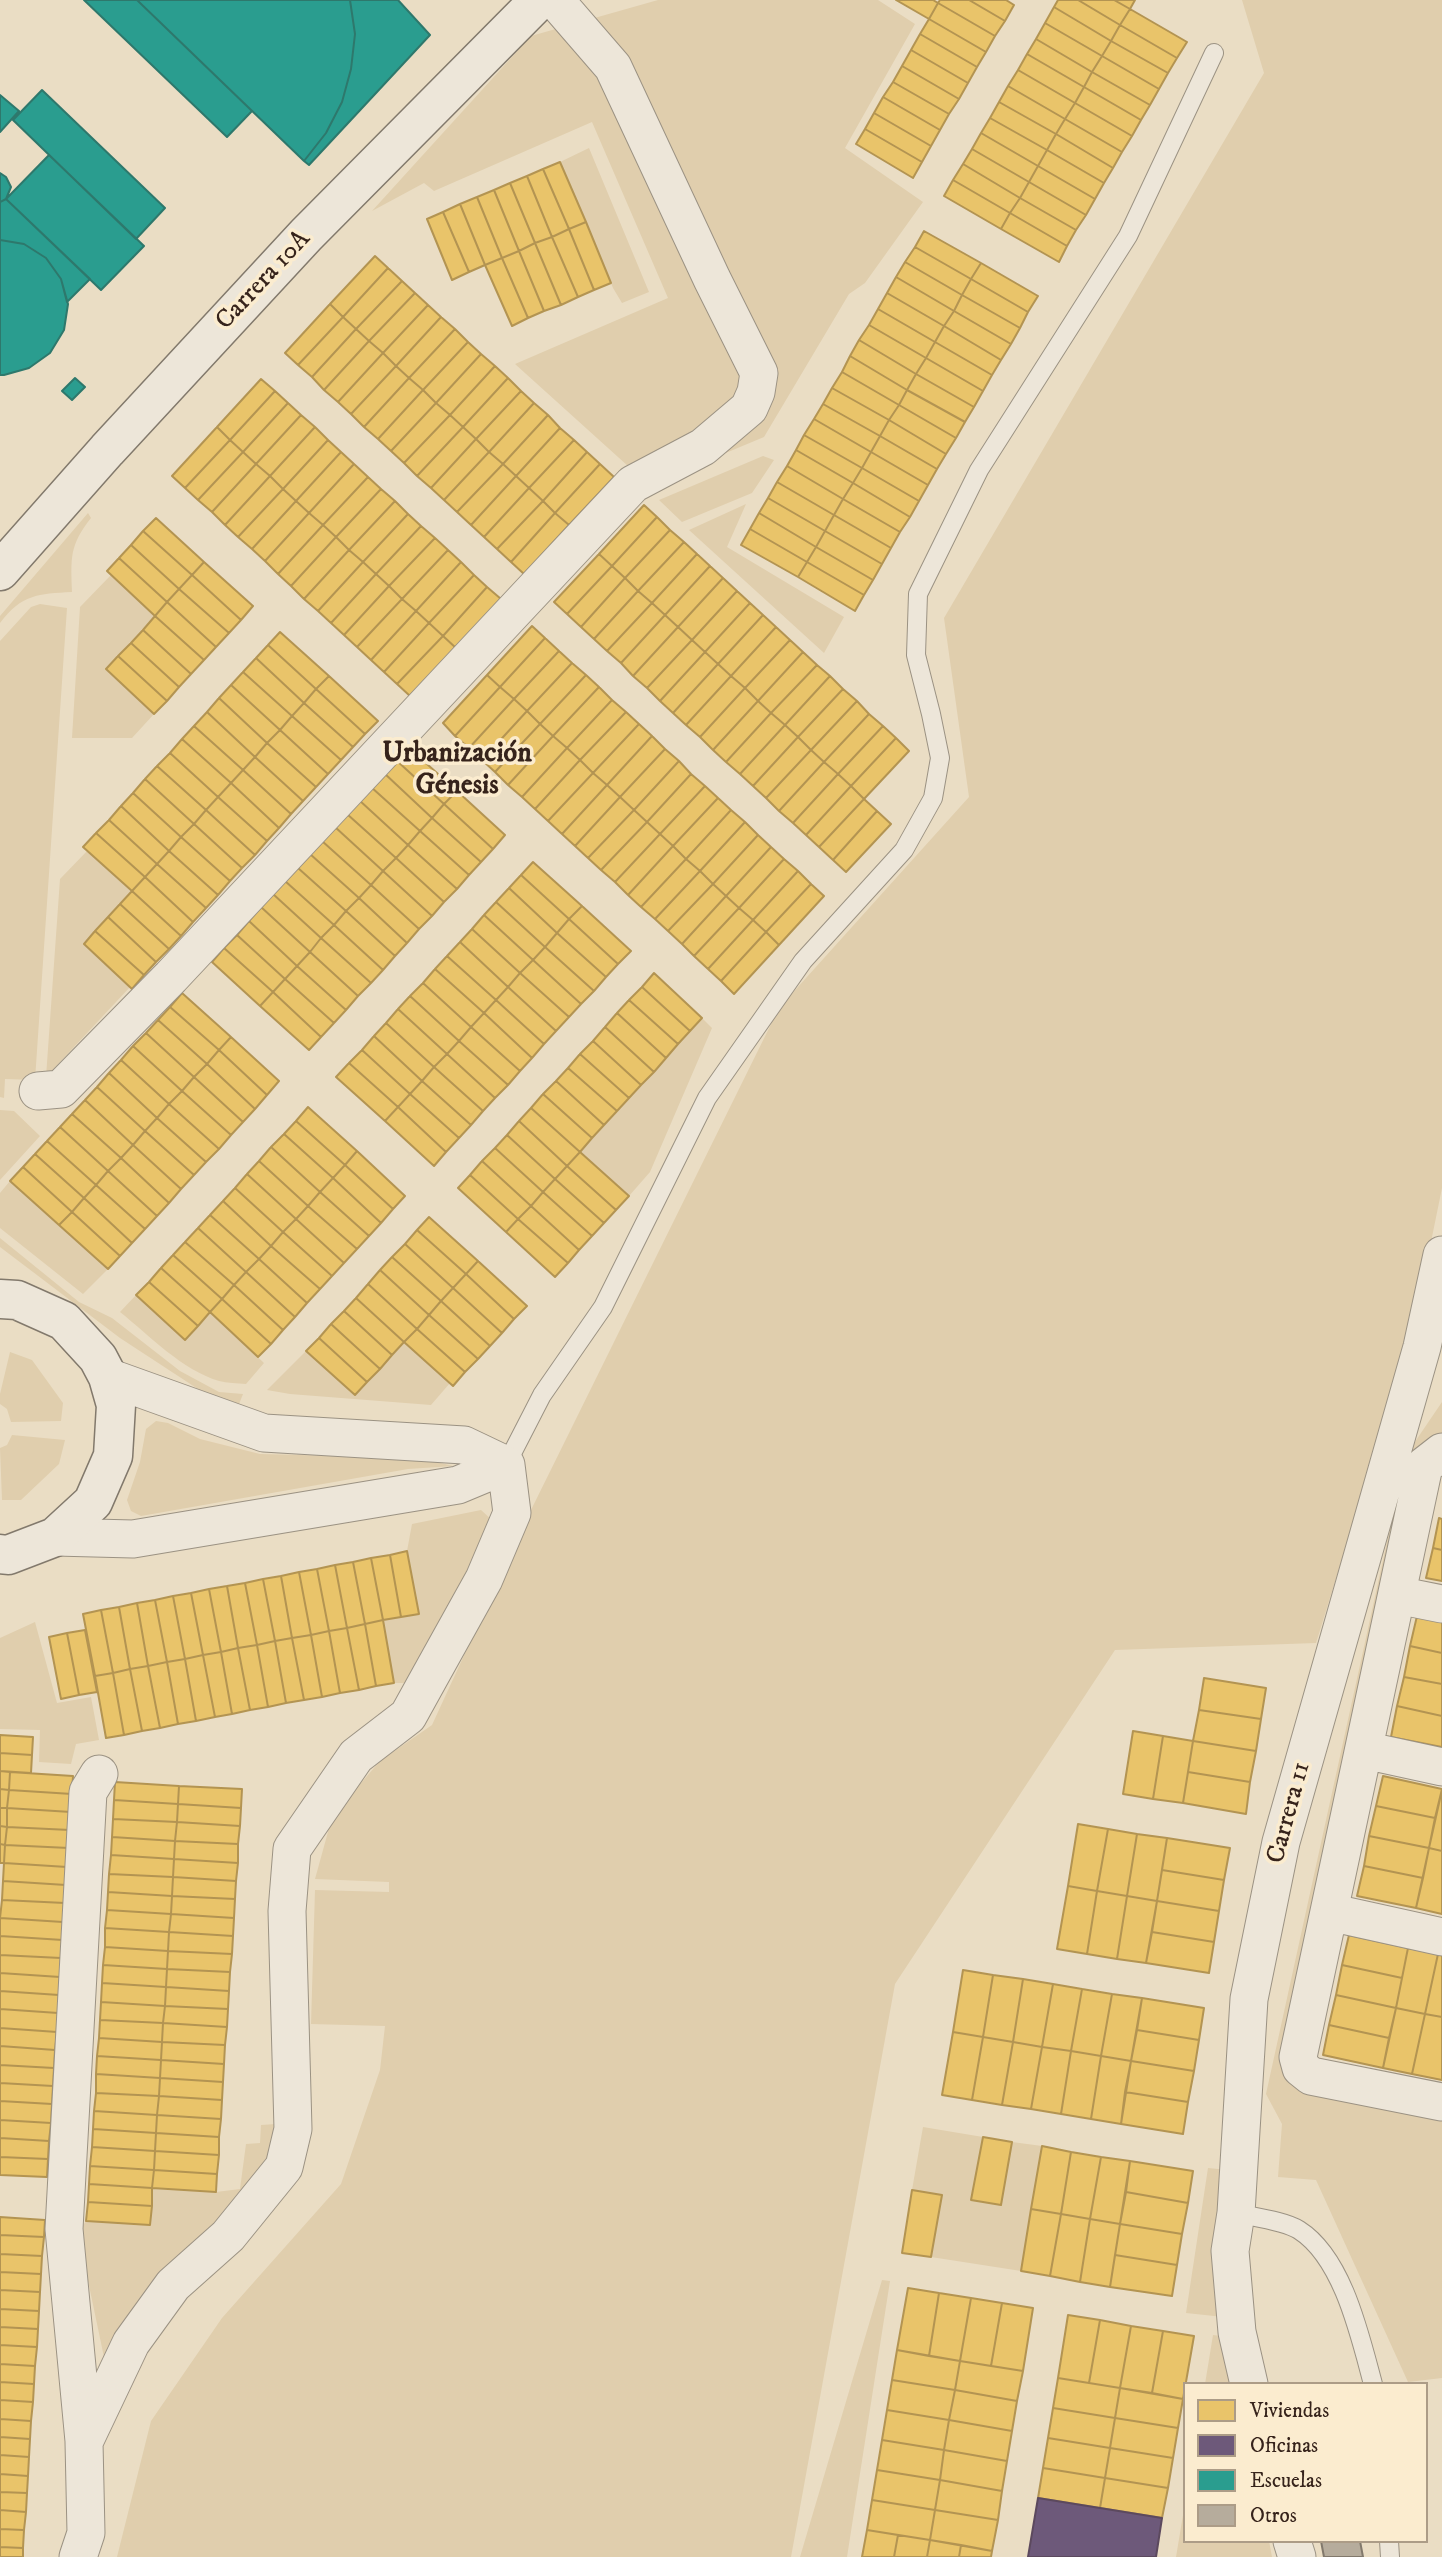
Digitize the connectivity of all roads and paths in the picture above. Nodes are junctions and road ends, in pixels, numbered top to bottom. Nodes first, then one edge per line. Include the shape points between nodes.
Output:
1 (539, 0) edge
2 (555, 0) edge
3 (1214, 53) dead end
4 (0, 571) edge
5 (38, 1091) dead end
6 (1442, 1255) edge
7 (6, 1294) edge
8 (1432, 1349) edge
9 (108, 1377) junction
10 (1442, 1452) edge
11 (506, 1465) junction
12 (55, 1536) junction
13 (3, 1557) edge
14 (1397, 1595) junction
15 (1442, 1604) edge
16 (1364, 1750) junction
17 (1442, 1767) edge
18 (99, 1774) dead end
19 (1329, 1912) junction
20 (1442, 1937) edge
21 (1442, 2102) edge
22 (1236, 2213) junction
23 (1249, 2382) edge
24 (1372, 2382) edge
25 (84, 2442) junction
26 (78, 2557) edge

1 - 4 street, Carrera 10A via 306,235
2 - 5 street via 613,66 759,373 749,408 703,447 633,484 171,977 61,1089
3 - 11 lane via 1128,236 979,470 918,594 916,655 940,758 933,799 904,850 803,961 707,1098 603,1307 542,1395
6 - 8 street, Carrera 11
7 - 9 street via 64,1321 98,1358
8 - 22 street, Carrera 11 via 1281,1842 1249,1999
9 - 11 street via 264,1433 464,1445
9 - 12 street via 116,1405 113,1456 93,1502
10 - 14 street via 1424,1466
11 - 12 street via 458,1485 133,1539
11 - 25 street via 512,1513 484,1580 408,1716 356,1756 292,1849 288,1911 293,2129 284,2166 228,2236 173,2286 131,2343
12 - 13 street
14 - 15 street
14 - 16 street
16 - 17 street
16 - 19 street
18 - 25 street via 88,1792 64,2230
19 - 20 street
19 - 21 street via 1298,2057 1301,2068 1311,2076
22 - 23 street, Carrera 11 via 1230,2251 1237,2332
22 - 24 lane via 1297,2229 1318,2246 1356,2323
25 - 26 street via 86,2533

